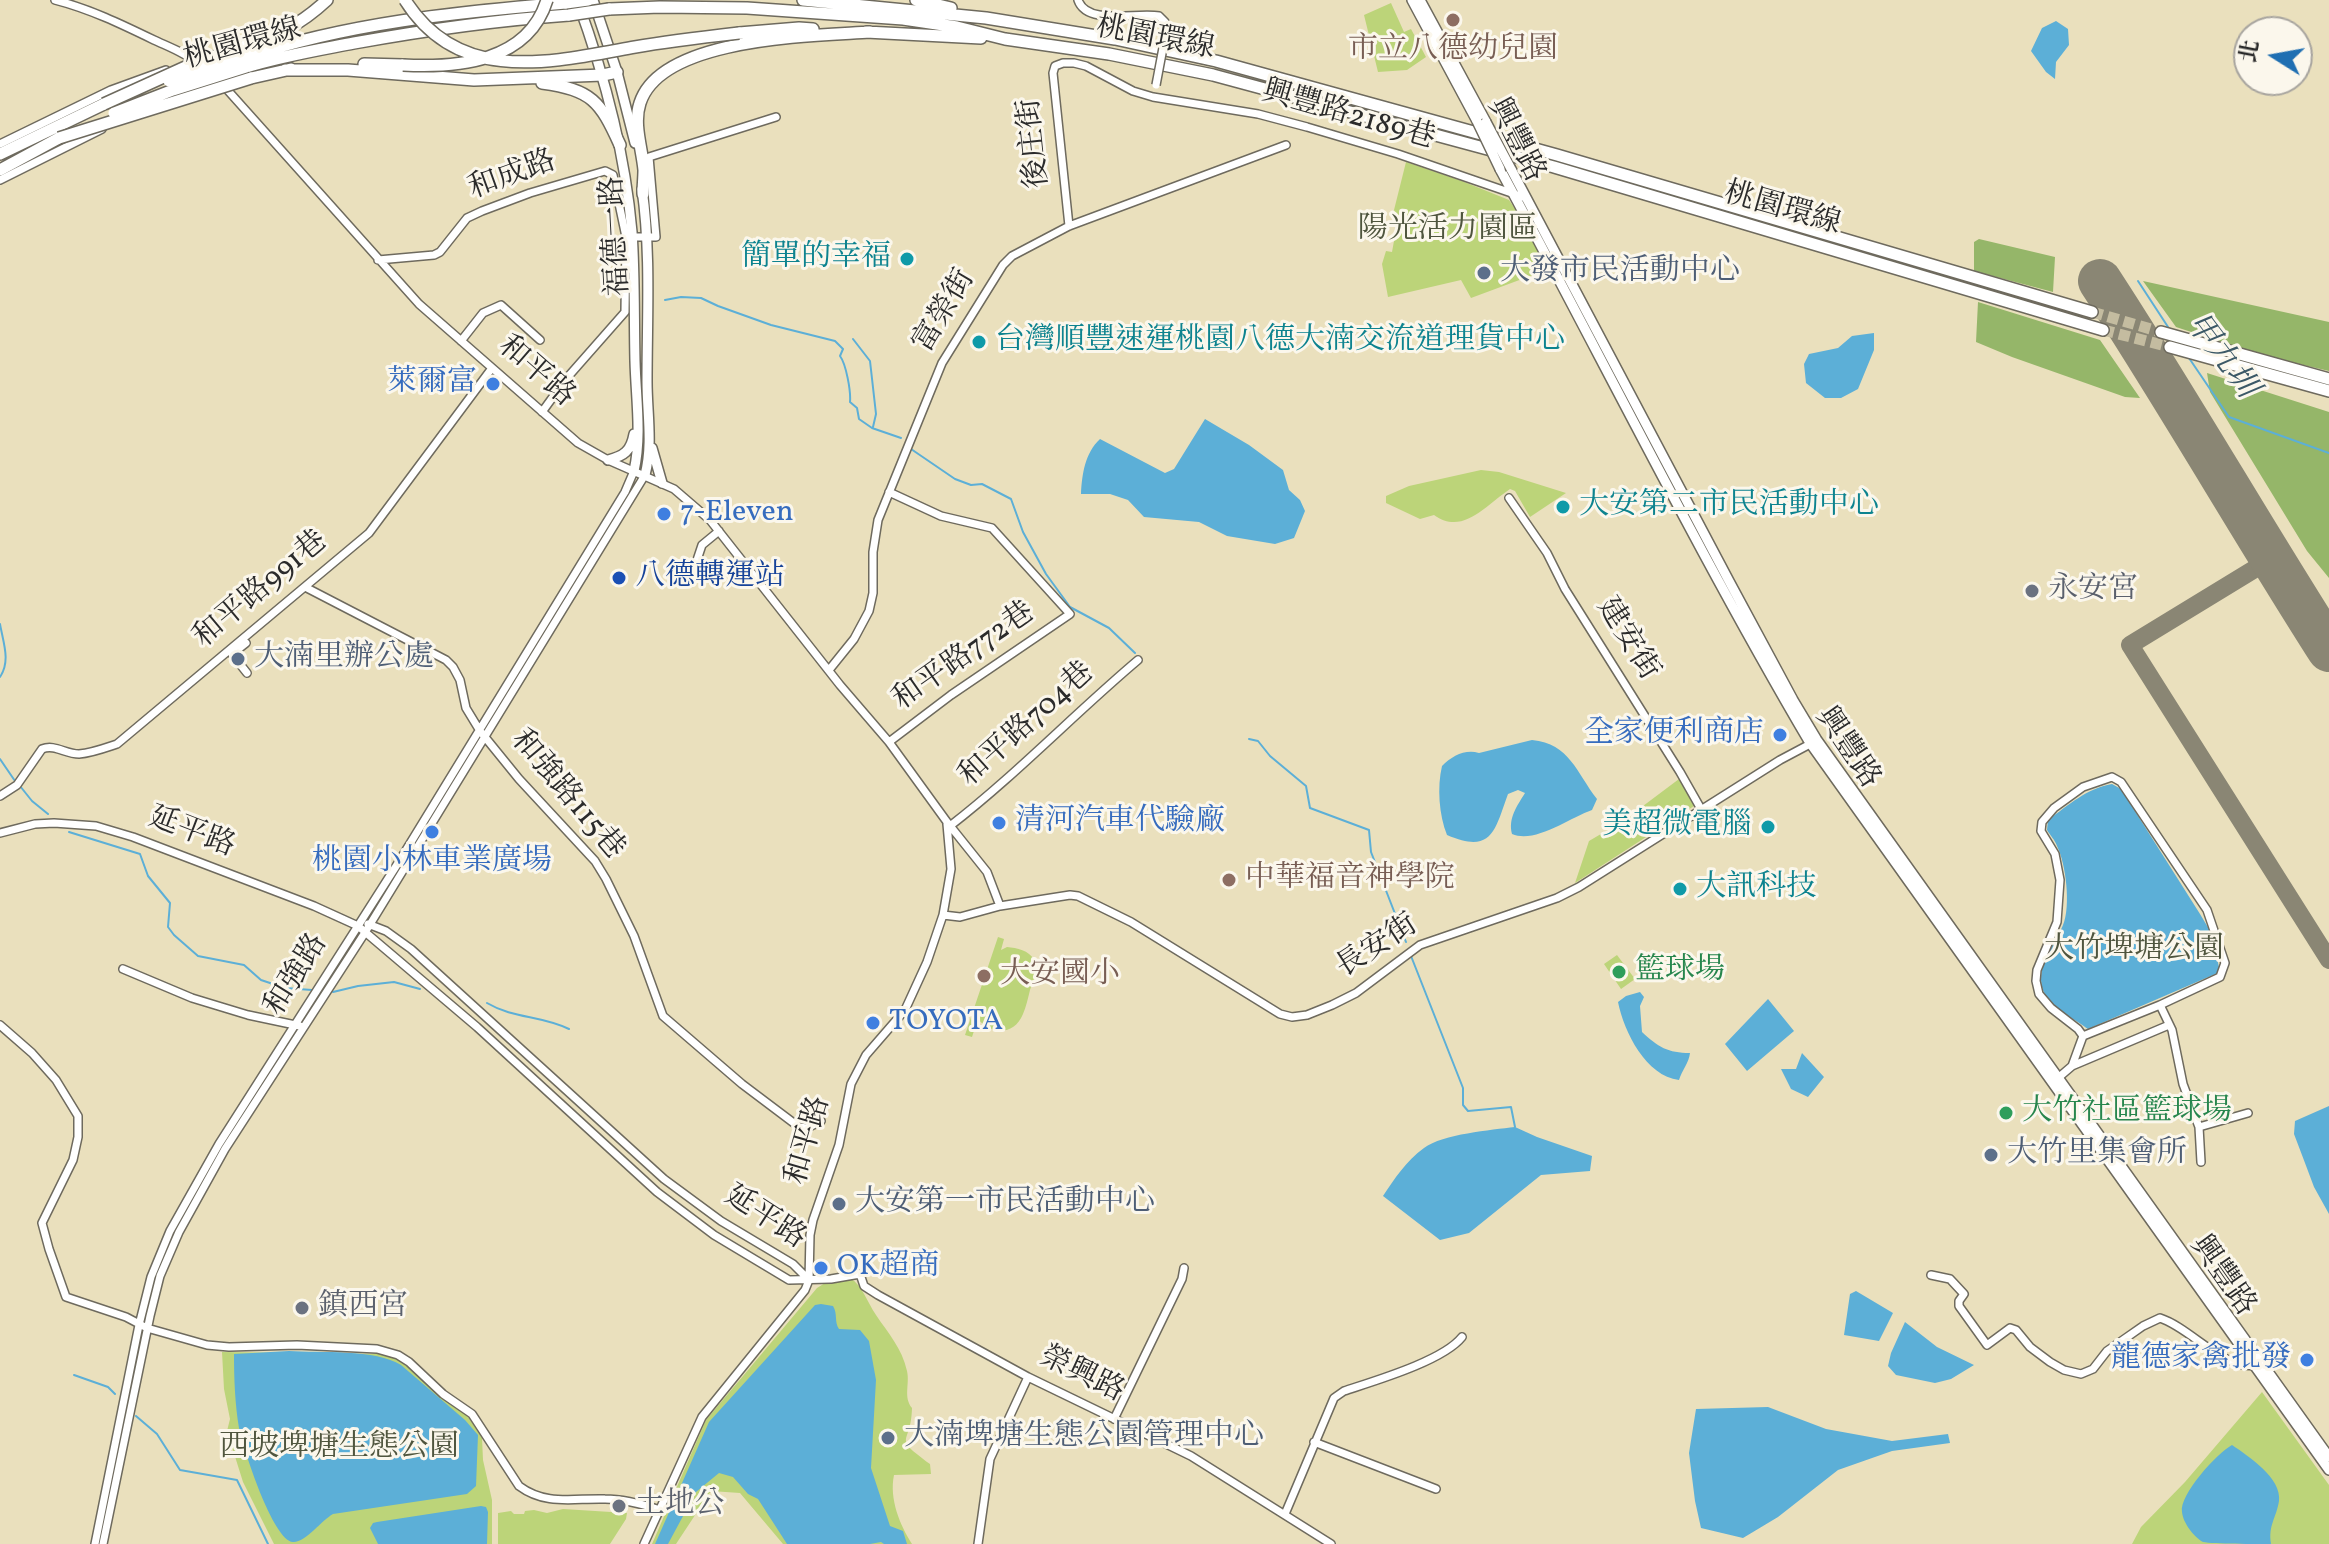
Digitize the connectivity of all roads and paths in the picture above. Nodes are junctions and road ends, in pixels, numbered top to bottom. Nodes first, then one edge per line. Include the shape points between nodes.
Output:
1 (55, 0) edge
2 (318, 0) edge
3 (327, 0) edge
4 (405, 0) edge
5 (547, 0) edge
6 (590, 0) edge
7 (803, 0) edge
8 (916, 0) edge
9 (1078, 0) edge
10 (1412, 0) edge
11 (1420, 0) edge
12 (572, 1) edge
13 (986, 18) junction
14 (870, 32) junction
15 (1005, 39) junction
16 (195, 60) junction
17 (245, 63) junction
18 (285, 70) junction
19 (617, 72) junction
20 (603, 75) junction
21 (506, 79) junction
22 (222, 85) junction
23 (1153, 97) junction
24 (776, 117) dead end
25 (1482, 122) junction
26 (0, 144) edge
27 (620, 145) junction
28 (1286, 145) dead end
29 (0, 154) edge
30 (1506, 169) junction
31 (0, 170) edge
32 (0, 180) edge
33 (643, 194) junction
34 (1514, 194) junction
35 (1526, 198) junction
36 (1069, 226) junction
37 (629, 237) junction
38 (646, 237) junction
39 (378, 260) junction
40 (2092, 312) tunnel mouth
41 (2103, 330) tunnel mouth
42 (540, 340) dead end
43 (461, 341) junction
44 (492, 368) junction
45 (2329, 379) edge
46 (636, 387) junction
47 (2329, 391) edge
48 (542, 412) junction
49 (650, 440) junction
50 (608, 460) junction
51 (634, 471) junction
52 (645, 475) junction
53 (662, 483) junction
54 (889, 492) junction
55 (1509, 498) dead end
56 (719, 531) junction
57 (697, 560) dead end
58 (305, 587) junction
59 (246, 643) dead end
60 (1138, 660) dead end
61 (829, 670) junction
62 (247, 673) dead end
63 (482, 734) junction
64 (889, 742) junction
65 (1814, 742) junction
66 (0, 796) edge
67 (1701, 809) junction
68 (948, 824) junction
69 (0, 833) edge
70 (1000, 906) junction
71 (943, 915) junction
72 (364, 927) junction
73 (123, 969) dead end
74 (2160, 1005) junction
75 (0, 1025) edge
76 (2169, 1025) junction
77 (299, 1026) junction
78 (2083, 1036) junction
79 (2072, 1066) junction
80 (2058, 1078) junction
81 (2248, 1113) dead end
82 (821, 1121) dead end
83 (2199, 1127) junction
84 (2201, 1162) dead end
85 (1184, 1268) dead end
86 (1931, 1275) dead end
87 (809, 1280) junction
88 (143, 1326) junction
89 (1462, 1337) dead end
90 (2258, 1364) junction
91 (1028, 1377) junction
92 (1114, 1419) junction
93 (1314, 1442) junction
94 (2329, 1457) edge
95 (2329, 1470) edge
96 (1436, 1489) dead end
97 (660, 1510) junction
98 (1285, 1514) junction
99 (95, 1544) edge
100 (103, 1544) edge
101 (644, 1544) edge
102 (978, 1544) edge
103 (1331, 1544) edge

1 - 16 street, 和平路 via 91,10
2 - 17 highway
3 - 17 highway
4 - 14 highway, bridge via 422,24 450,44 510,62 554,61 739,33 799,28
5 - 18 highway, bridge via 539,20 521,40 472,63 328,63
6 - 12 highway, 桃園環線, bridge
6 - 19 main road, 福德一路
7 - 13 highway, 桃園環線
8 - 13 highway
9 - 23 street, bridge via 1091,14 1159,16 1165,22
10 - 25 main road, 興豐路
11 - 25 main road, 興豐路
12 - 17 highway, 桃園環線 via 417,18 284,44
12 - 20 main road, 福德一路
13 - 40 highway, 桃園環線 via 1115,39 1304,84
14 - 15 highway
14 - 33 highway via 732,46 658,75 639,106
15 - 17 highway, 桃園環線, bridge via 957,27 844,14 660,7 425,30
15 - 41 highway, 桃園環線 via 1213,75 1358,112
16 - 22 street, 和平路
16 - 26 street via 111,90
17 - 18 highway
17 - 29 highway, bridge via 190,65
17 - 31 highway, bridge via 59,138
18 - 21 highway
19 - 20 highway
19 - 33 main road, 福德一路
20 - 21 highway
20 - 27 main road, 福德一路
21 - 27 highway via 587,95 599,104
22 - 32 street via 101,129
22 - 39 street, 和平路
23 - 34 street, 興豐路2189巷 via 1307,127
23 - 36 street, 後庄街 via 1086,66 1055,66
24 - 38 street via 649,157 656,237
25 - 30 main road, 興豐路, bridge
27 - 37 main road, 福德一路
28 - 36 street, 富榮街
30 - 34 main road, 興豐路
30 - 35 main road, 興豐路
33 - 38 main road, 福德一路
34 - 35 street, 興豐路2189巷
34 - 65 main road, 興豐路 via 1778,689
35 - 65 main road, 興豐路
36 - 54 street, 富榮街 via 1003,265 942,363
37 - 38 street
37 - 39 street, 和成路 via 613,175 605,171 467,218 434,255
37 - 46 main road, 福德一路
37 - 48 street via 625,312
38 - 49 main road, 福德一路
39 - 43 street, 和平路
42 - 43 street via 501,305 483,313
43 - 44 street, 和平路
44 - 48 street, 和平路
44 - 58 street, 和平路991巷 via 369,533
45 - 47 highway via 2175,342
46 - 50 main road via 632,445 622,456
46 - 51 main road, 福德一路 via 640,430
48 - 50 street, 和平路
49 - 52 main road, 福德一路
49 - 53 main road
50 - 51 street, 和平路
51 - 52 street, 和平路
51 - 63 street, 和強路
52 - 53 street, 和平路
52 - 63 street, 和強路
53 - 56 street, 和平路 via 692,503
54 - 61 street, 富榮街 via 875,536 869,611
54 - 64 street, 和平路772巷 via 941,516 992,528 1070,614
55 - 67 street, 建安街
56 - 57 street via 702,545
56 - 61 street, 和平路
58 - 63 street via 446,660
58 - 66 street, 和平路991巷 via 117,744 76,754 42,749 18,783
59 - 62 street via 232,654
60 - 68 street, 和平路704巷 via 984,799
61 - 64 street, 和平路
63 - 72 street, 和強路
63 - 82 street, 和強路115巷 via 595,861 634,936 663,1016 799,1127
64 - 68 street, 和平路
65 - 67 street, 長安街
65 - 80 main road, 興豐路
65 - 90 main road, 興豐路
67 - 70 street, 長安街 via 1579,887 1432,939 1356,993 1307,1015 1280,1014 1131,922 1078,896
68 - 70 street, 和平路 via 987,872
68 - 71 street, 和平路 via 951,869
69 - 72 street, 延平路 via 45,824 96,826
70 - 71 street, 長安街 via 960,917
71 - 87 street, 和平路 via 905,1010 866,1055 851,1084 839,1145 813,1220
72 - 77 street, 和強路
72 - 87 street, 延平路 via 386,931 411,949 664,1179
72 - 87 street, 延平路 via 682,1212 789,1280
73 - 77 street via 192,998
74 - 76 street
74 - 78 street
74 - 78 street via 2220,977 2225,963 2207,910 2121,782 2112,777 2083,787 2046,815 2041,831 2055,854 2060,880 2057,922 2036,981 2039,994
75 - 88 street via 56,1080 78,1116 73,1160 42,1223 63,1292
76 - 79 street
76 - 83 street
77 - 88 street, 和強路 via 179,1232
78 - 79 street
79 - 80 street
80 - 90 main road, 興豐路
81 - 83 street
83 - 84 street
85 - 92 street
86 - 90 street via 1950,1279 1964,1294 1959,1306 1987,1345 2010,1328 2064,1370 2081,1374 2093,1369 2107,1351 2160,1318 2229,1361
87 - 91 street, 榮興路 via 860,1274 864,1286 878,1295
87 - 97 street via 702,1417
88 - 97 street via 207,1345 388,1351 472,1414 528,1493 547,1499 634,1502
88 - 99 street, 和強路
88 - 100 street, 和強路
89 - 93 street via 1429,1359 1334,1398
90 - 94 main road, 興豐路
90 - 95 main road, 興豐路
91 - 92 street, 榮興路
91 - 102 street via 990,1459
92 - 98 street, 榮興路 via 1191,1456
93 - 96 street
93 - 98 street
97 - 101 street
98 - 103 street, 榮興路

